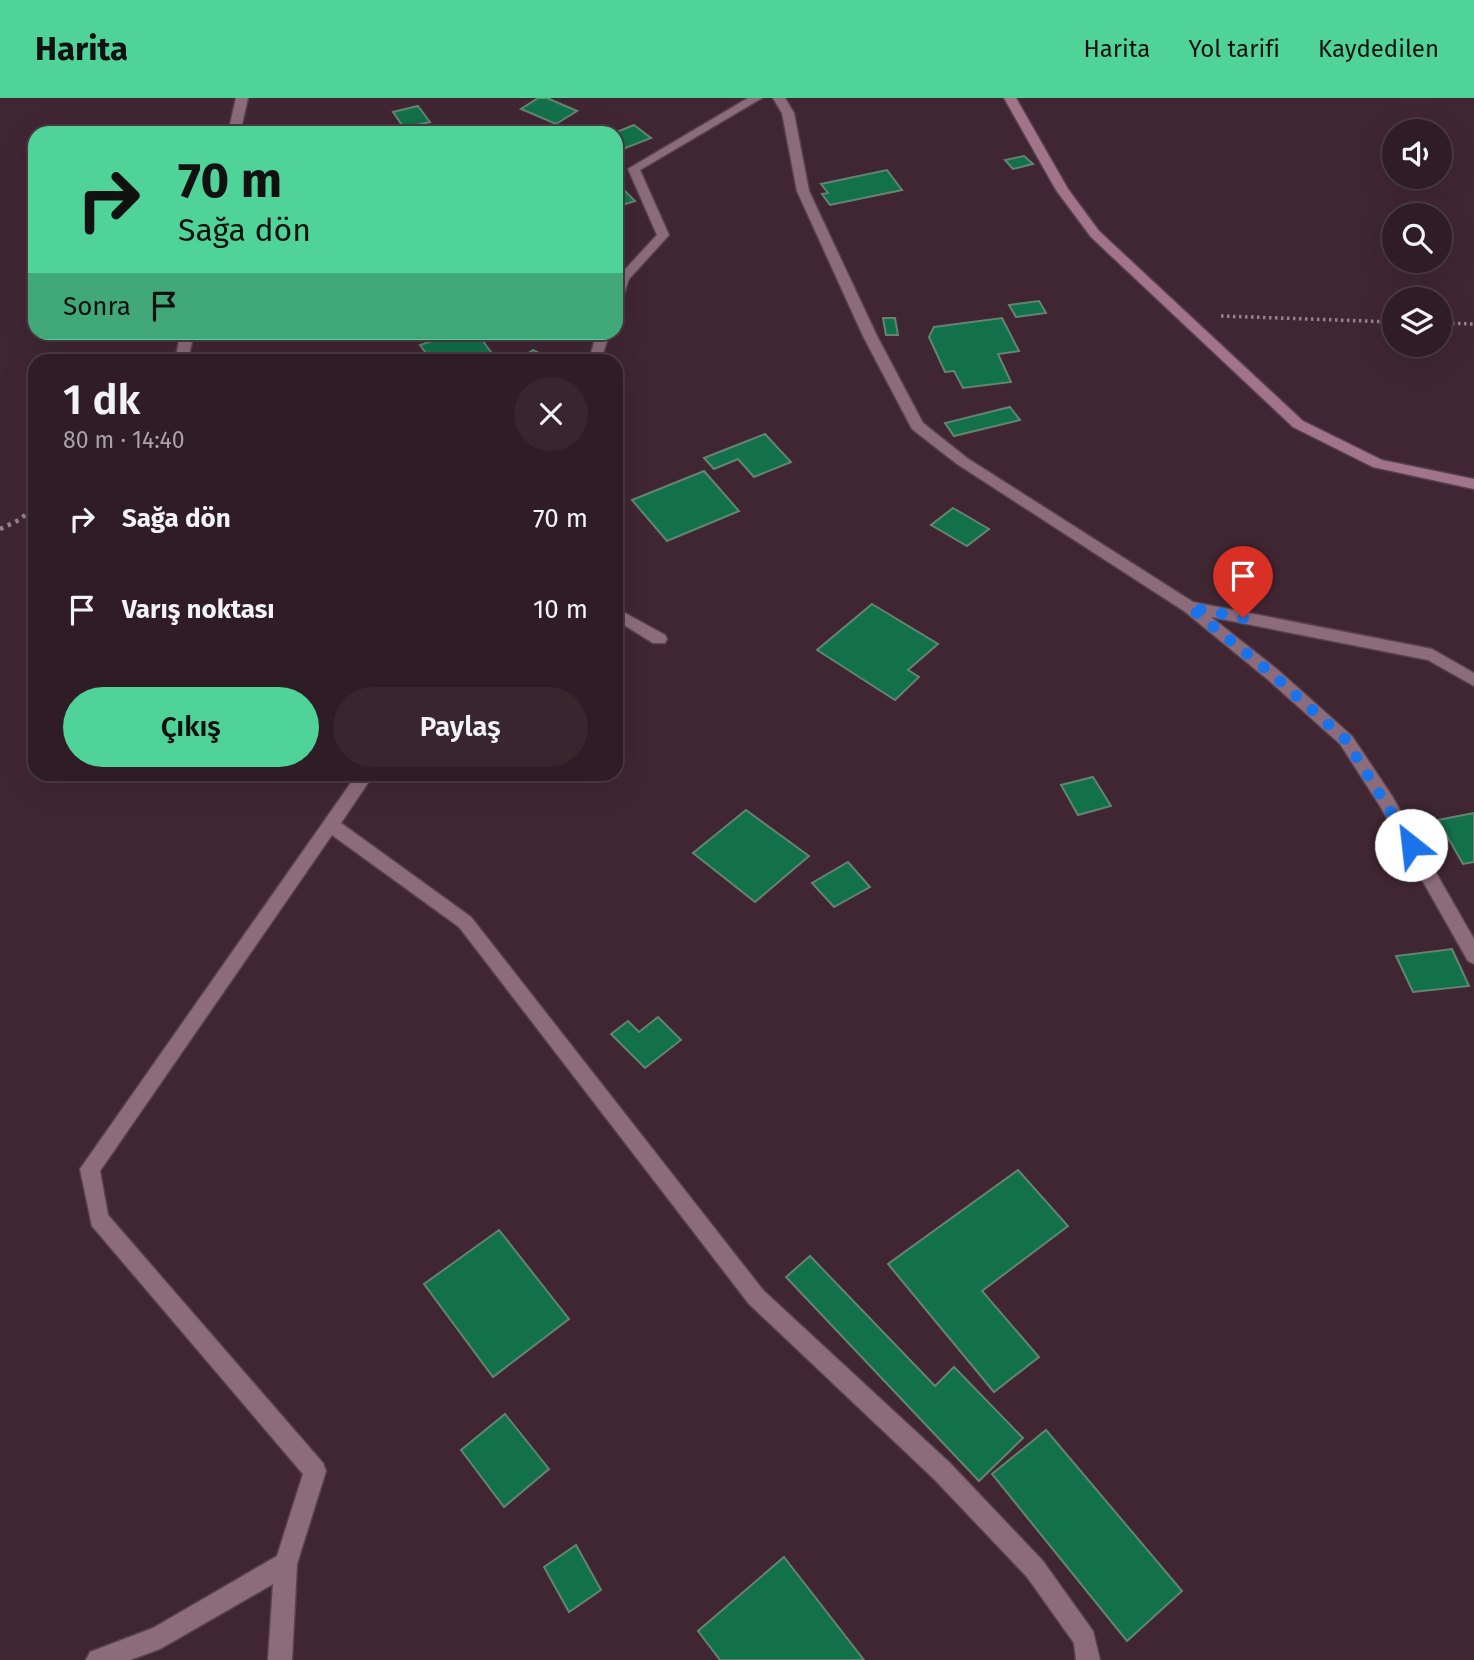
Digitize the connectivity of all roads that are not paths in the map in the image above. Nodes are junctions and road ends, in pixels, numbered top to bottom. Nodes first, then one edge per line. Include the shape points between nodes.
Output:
1 (242, 98) edge
2 (756, 98) edge
3 (779, 98) edge
4 (1010, 98) edge
5 (236, 126) edge
6 (623, 278) edge
7 (1474, 484) edge
8 (1189, 607) junction
9 (623, 617) edge
10 (659, 639) dead end
11 (1474, 680) edge
12 (361, 781) edge
13 (332, 826) junction
14 (1474, 956) edge
15 (286, 1564) junction
16 (98, 1660) edge
17 (279, 1660) edge
18 (1087, 1660) edge

1 - 5 street
2 - 6 street via 634,169 663,236
3 - 8 street via 788,113 803,191 917,426 962,461
4 - 7 street via 1062,190 1095,234 1298,424 1378,464
8 - 11 street via 1432,655
8 - 14 street via 1346,740
9 - 10 street
12 - 13 street
13 - 15 street via 90,1168 99,1219 315,1471
13 - 18 street via 465,922 756,1297 942,1471 1034,1569 1085,1639
15 - 16 street via 160,1637
15 - 17 street

